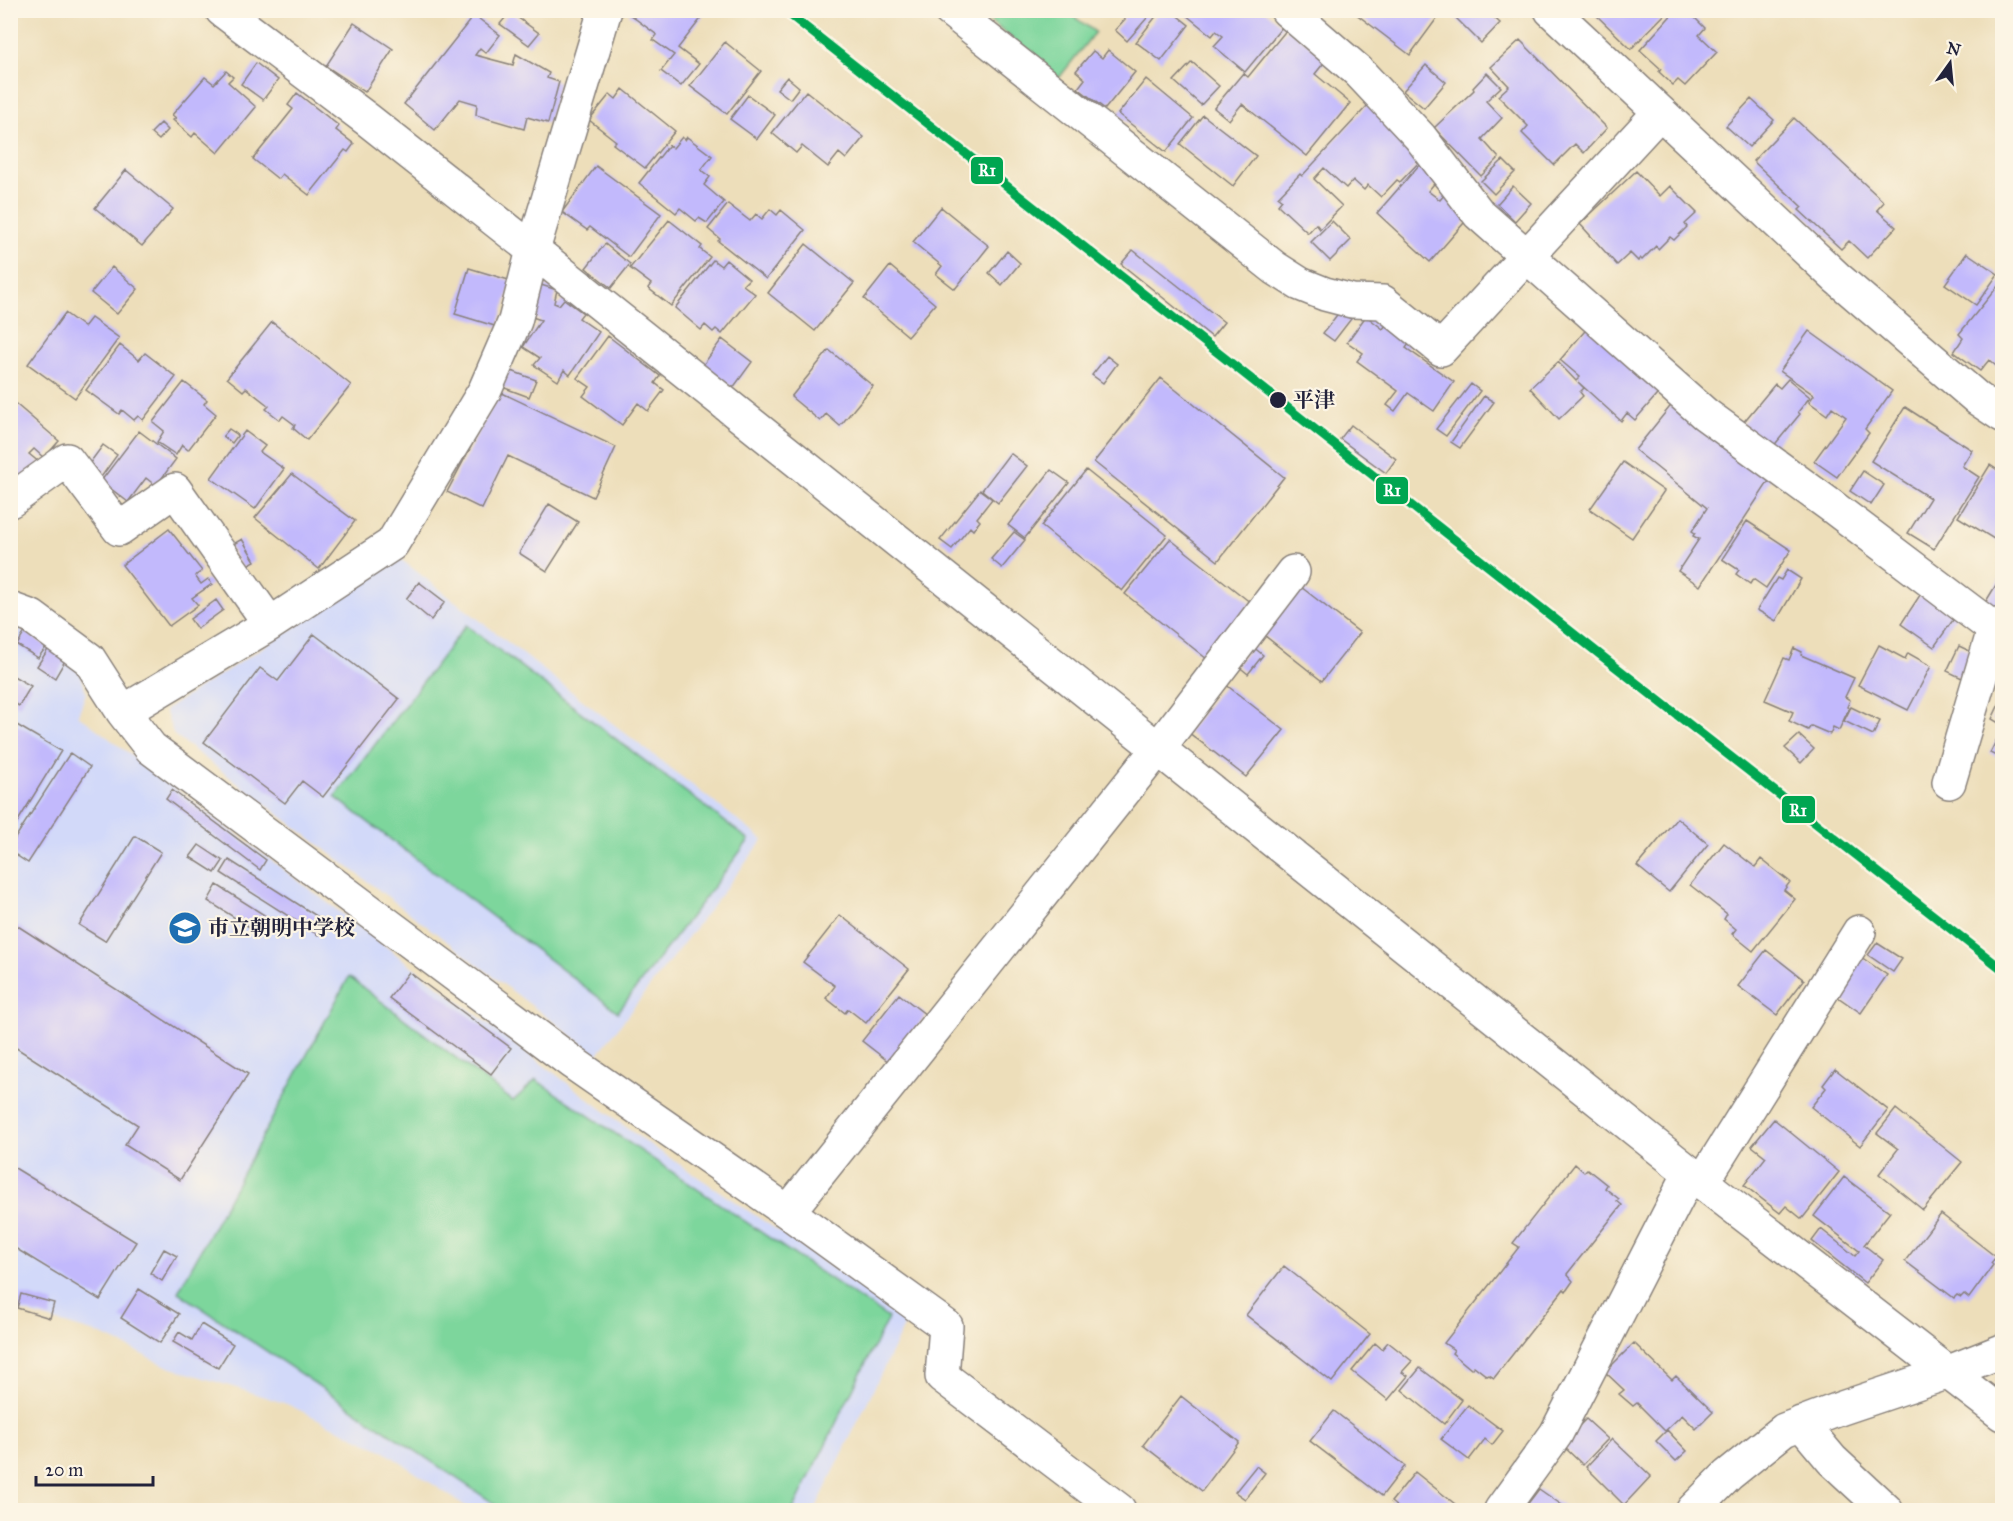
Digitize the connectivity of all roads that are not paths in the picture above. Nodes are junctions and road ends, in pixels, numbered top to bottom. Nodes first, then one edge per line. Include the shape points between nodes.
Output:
1 (222, 10) edge
2 (605, 10) edge
3 (950, 10) edge
4 (1287, 10) edge
5 (1551, 10) edge
6 (1660, 112) junction
7 (533, 250) junction
8 (1527, 256) junction
9 (2002, 416) edge
10 (10, 501) edge
11 (1293, 572) dead end
12 (10, 609) edge
13 (270, 624) junction
14 (1998, 632) edge
15 (123, 712) junction
16 (1157, 750) junction
17 (1949, 782) dead end
18 (1859, 932) dead end
19 (1696, 1178) junction
20 (788, 1212) junction
21 (2002, 1351) edge
22 (1949, 1372) junction
23 (2002, 1414) edge
24 (1801, 1423) junction
25 (1119, 1510) edge
26 (1501, 1510) edge
27 (1693, 1510) edge
28 (1886, 1510) edge

1 - 7 street
2 - 7 street
3 - 8 street via 1275,267 1300,284 1325,294 1352,301 1383,302 1441,349
4 - 8 street via 1358,71 1420,137 1479,214
5 - 6 street
6 - 8 street
6 - 9 street via 1837,278
7 - 13 street via 515,321 485,390 392,544
7 - 16 street
8 - 14 street via 1705,414
10 - 13 street via 67,460 119,529 175,490
11 - 16 street
12 - 15 street via 32,617 89,658
13 - 15 street
14 - 17 street
15 - 20 street via 151,748 573,1064
16 - 19 street
16 - 20 street
18 - 19 street
19 - 22 street
19 - 26 street via 1556,1434
20 - 25 street via 946,1326 942,1376
21 - 22 street
22 - 23 street
22 - 24 street
24 - 27 street via 1784,1430 1728,1475
24 - 28 street via 1832,1460

